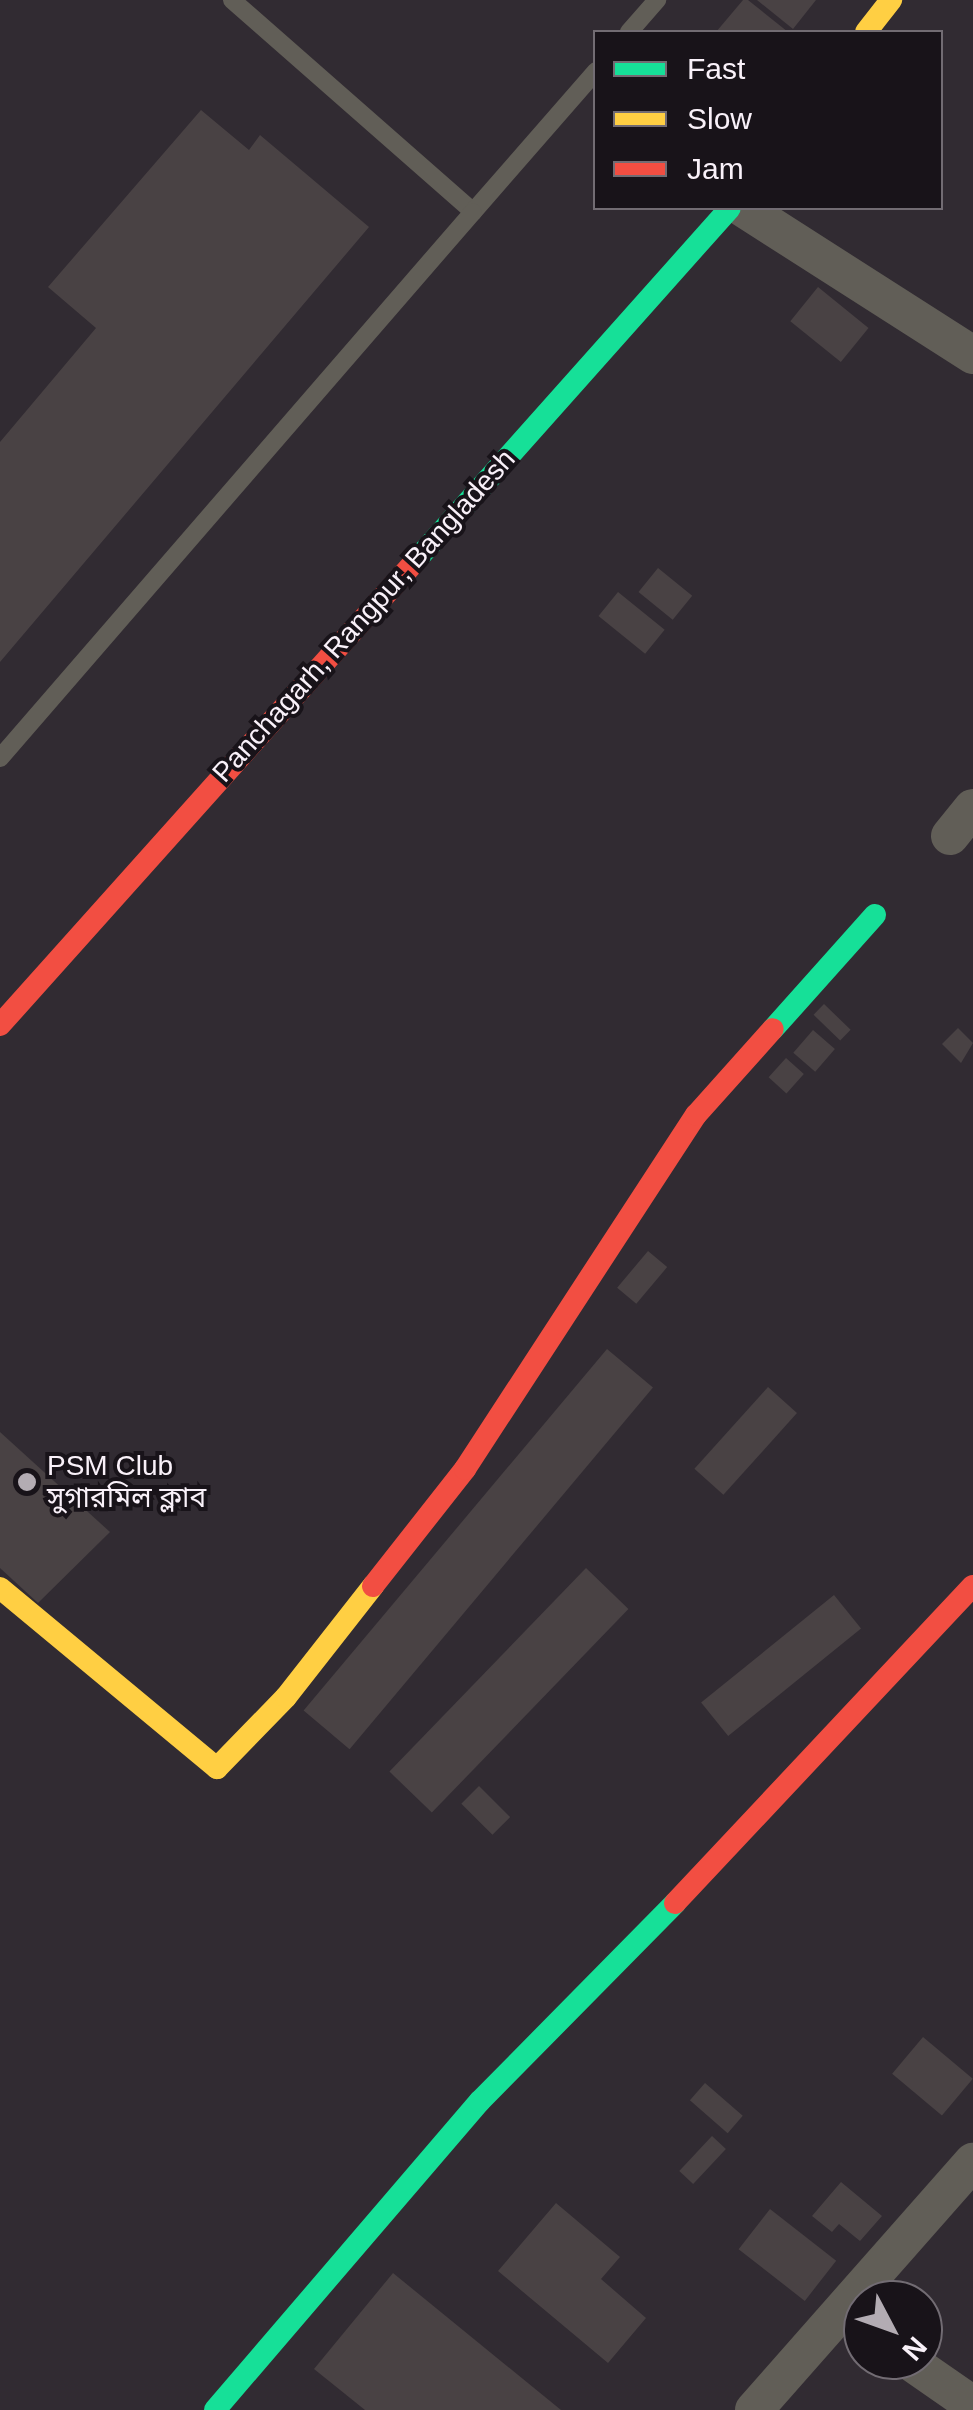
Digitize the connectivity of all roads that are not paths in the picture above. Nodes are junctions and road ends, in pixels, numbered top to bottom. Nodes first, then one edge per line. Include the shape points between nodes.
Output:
1 (232, 0) edge
2 (657, 0) edge
3 (891, 0) edge
4 (631, 30) edge
5 (868, 30) edge
6 (593, 73) edge
7 (728, 210) edge
8 (746, 210) edge
9 (473, 212) junction
10 (973, 355) edge
11 (0, 758) edge
12 (875, 915) dead end
13 (0, 1025) edge
14 (973, 1586) edge
15 (0, 1588) edge
16 (973, 2162) edge
17 (883, 2280) edge
18 (843, 2329) edge
19 (938, 2380) edge
20 (973, 2404) edge
21 (215, 2410) edge
22 (754, 2410) edge

1 - 9 lane
2 - 4 lane
3 - 5 street
6 - 9 lane
7 - 13 street, Panchagarh, Rangpur, Bangladesh
8 - 10 street
9 - 11 lane
12 - 15 street via 696,1116 465,1469 286,1697 217,1768
14 - 21 street via 480,2101
16 - 17 street
18 - 22 street
19 - 20 street

